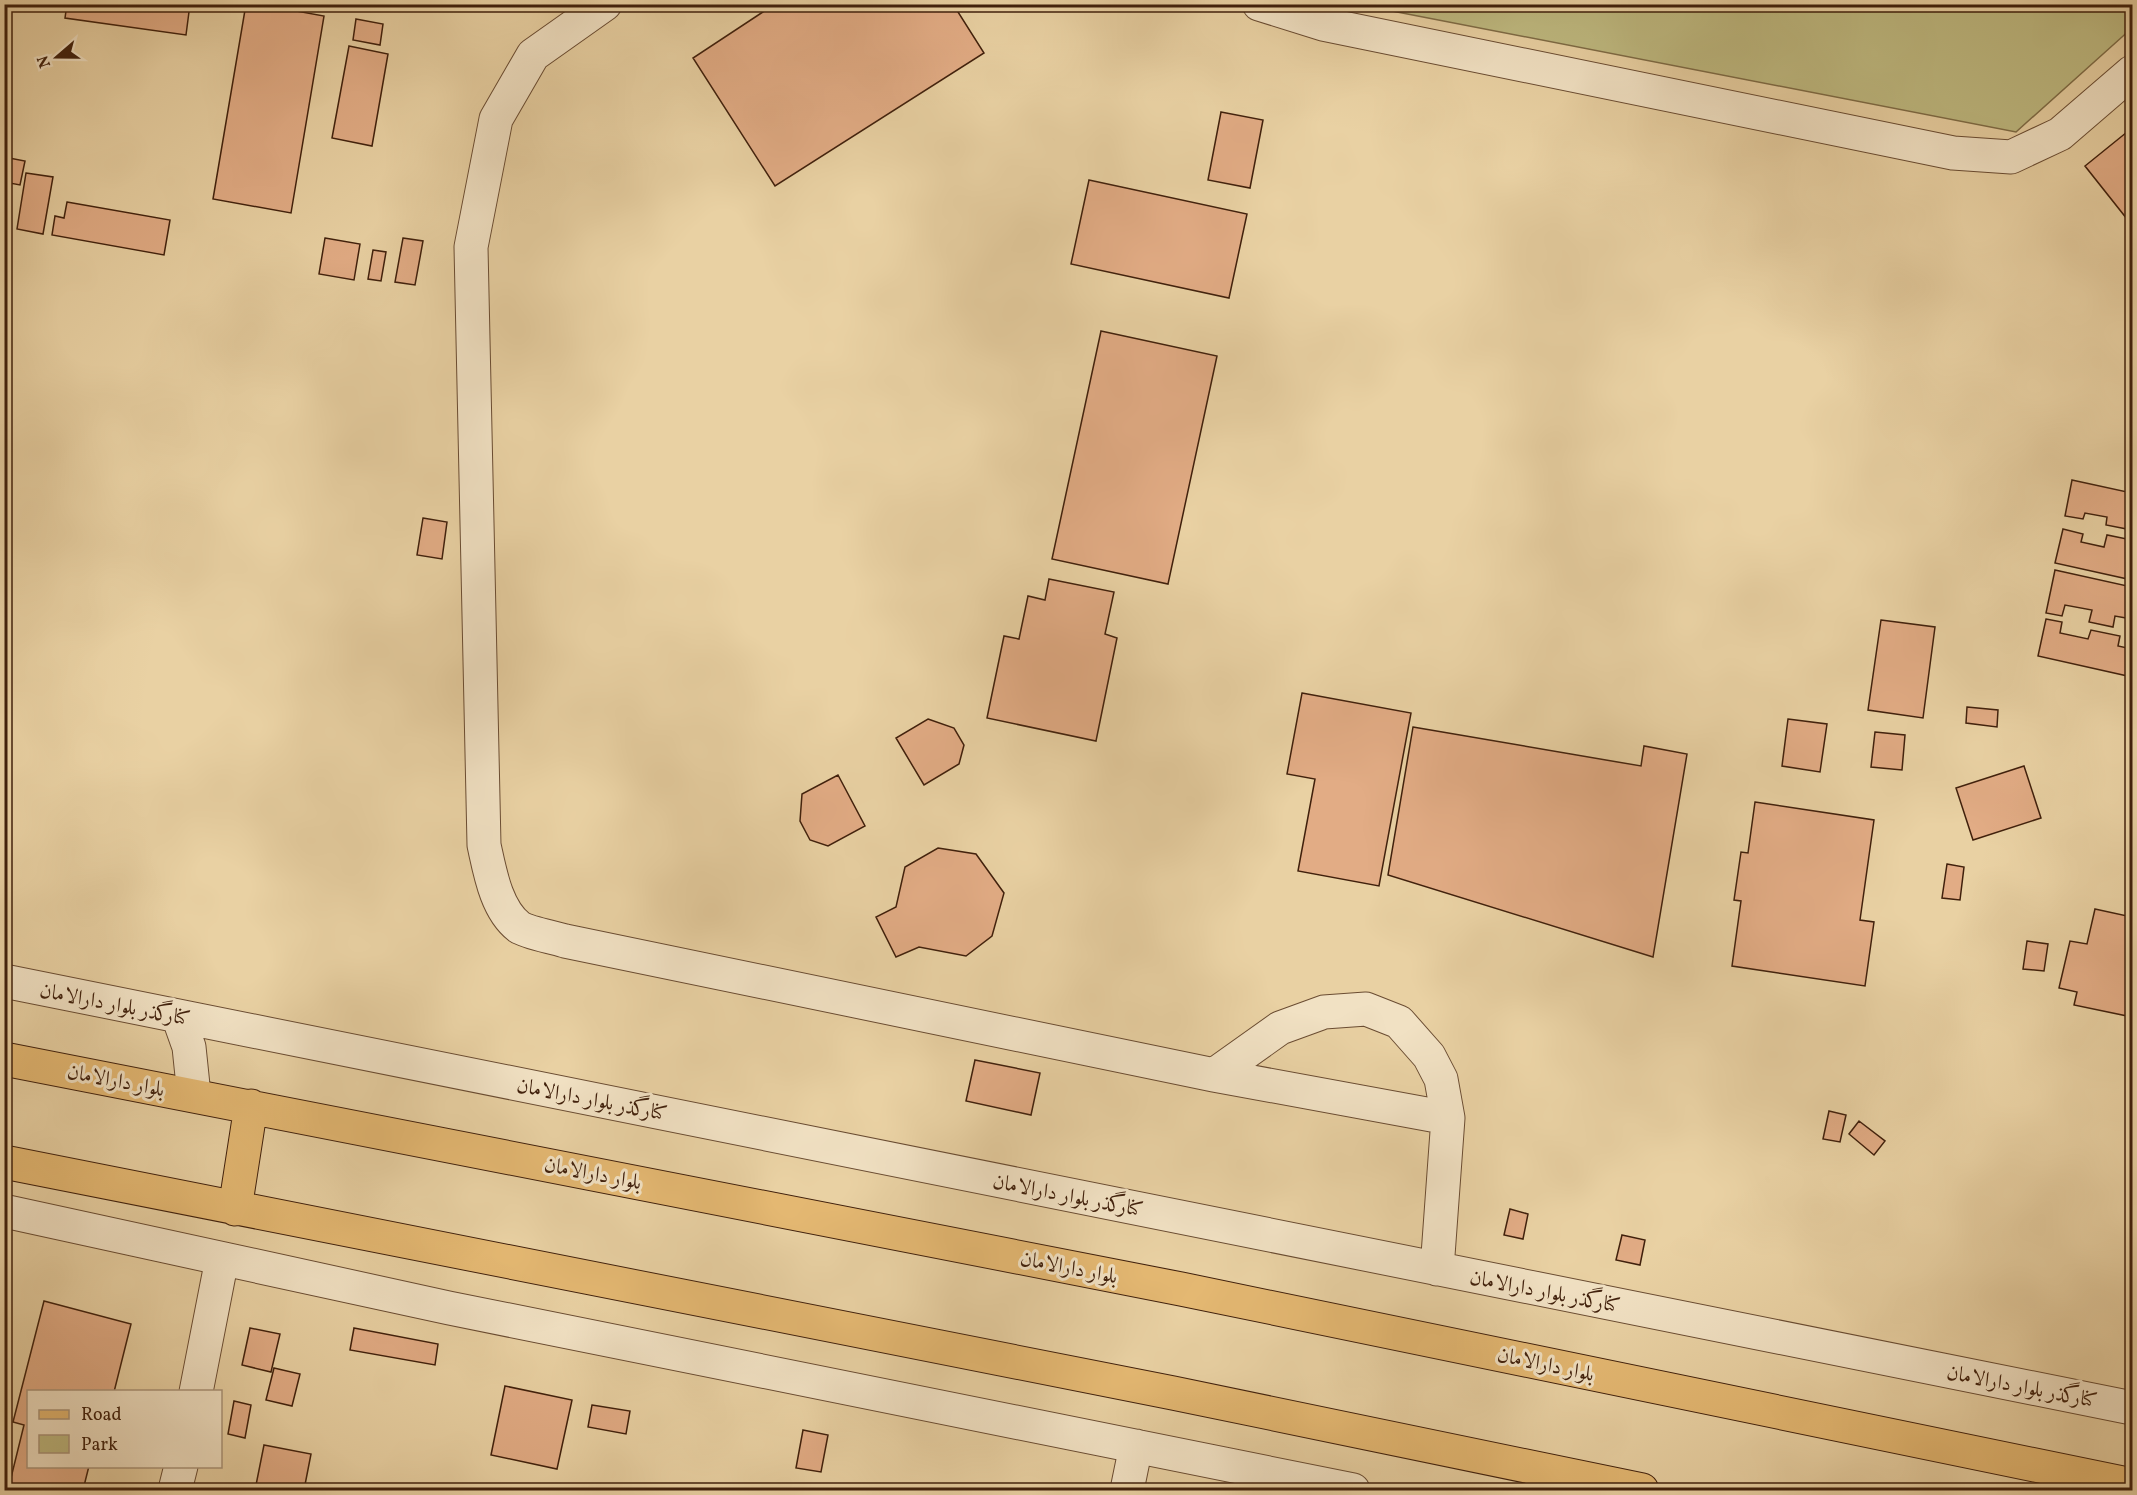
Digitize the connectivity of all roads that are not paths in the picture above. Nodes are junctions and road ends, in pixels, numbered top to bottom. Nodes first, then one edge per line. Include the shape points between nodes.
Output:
1 (605, 4) edge
2 (1259, 4) edge
3 (2133, 72) edge
4 (4, 981) edge
5 (178, 1016) junction
6 (4, 1059) edge
7 (1214, 1075) junction
8 (194, 1095) junction
9 (251, 1106) junction
10 (1448, 1118) junction
11 (4, 1162) edge
12 (235, 1209) junction
13 (4, 1211) edge
14 (222, 1259) junction
15 (1437, 1269) junction
16 (196, 1390) edge
17 (2133, 1408) edge
18 (1136, 1446) junction
19 (180, 1468) edge
20 (2133, 1485) edge
21 (176, 1491) edge
22 (1127, 1491) edge
23 (1353, 1491) edge
24 (1642, 1491) edge

1 - 7 street via 533,55 496,119 471,247 484,845 501,905 520,928 565,941
2 - 3 street via 1323,24 1953,153 2010,157 2060,135
4 - 5 street, کنارگذر بلوار دارالامان
5 - 8 street via 189,1047
5 - 15 street, کنارگذر بلوار دارالامان
6 - 8 main road, بلوار دارالامان
7 - 10 street
7 - 10 street via 1280,1028 1324,1012 1366,1009 1399,1022 1429,1056 1441,1079
8 - 9 main road, بلوار دارالامان
9 - 12 main road
9 - 20 main road, بلوار دارالامان via 1181,1289
10 - 15 street
11 - 12 main road
12 - 24 main road via 1173,1393
13 - 14 street
14 - 16 street
14 - 18 street
15 - 17 street, کنارگذر بلوار دارالامان
18 - 22 street
18 - 23 street
19 - 21 street

